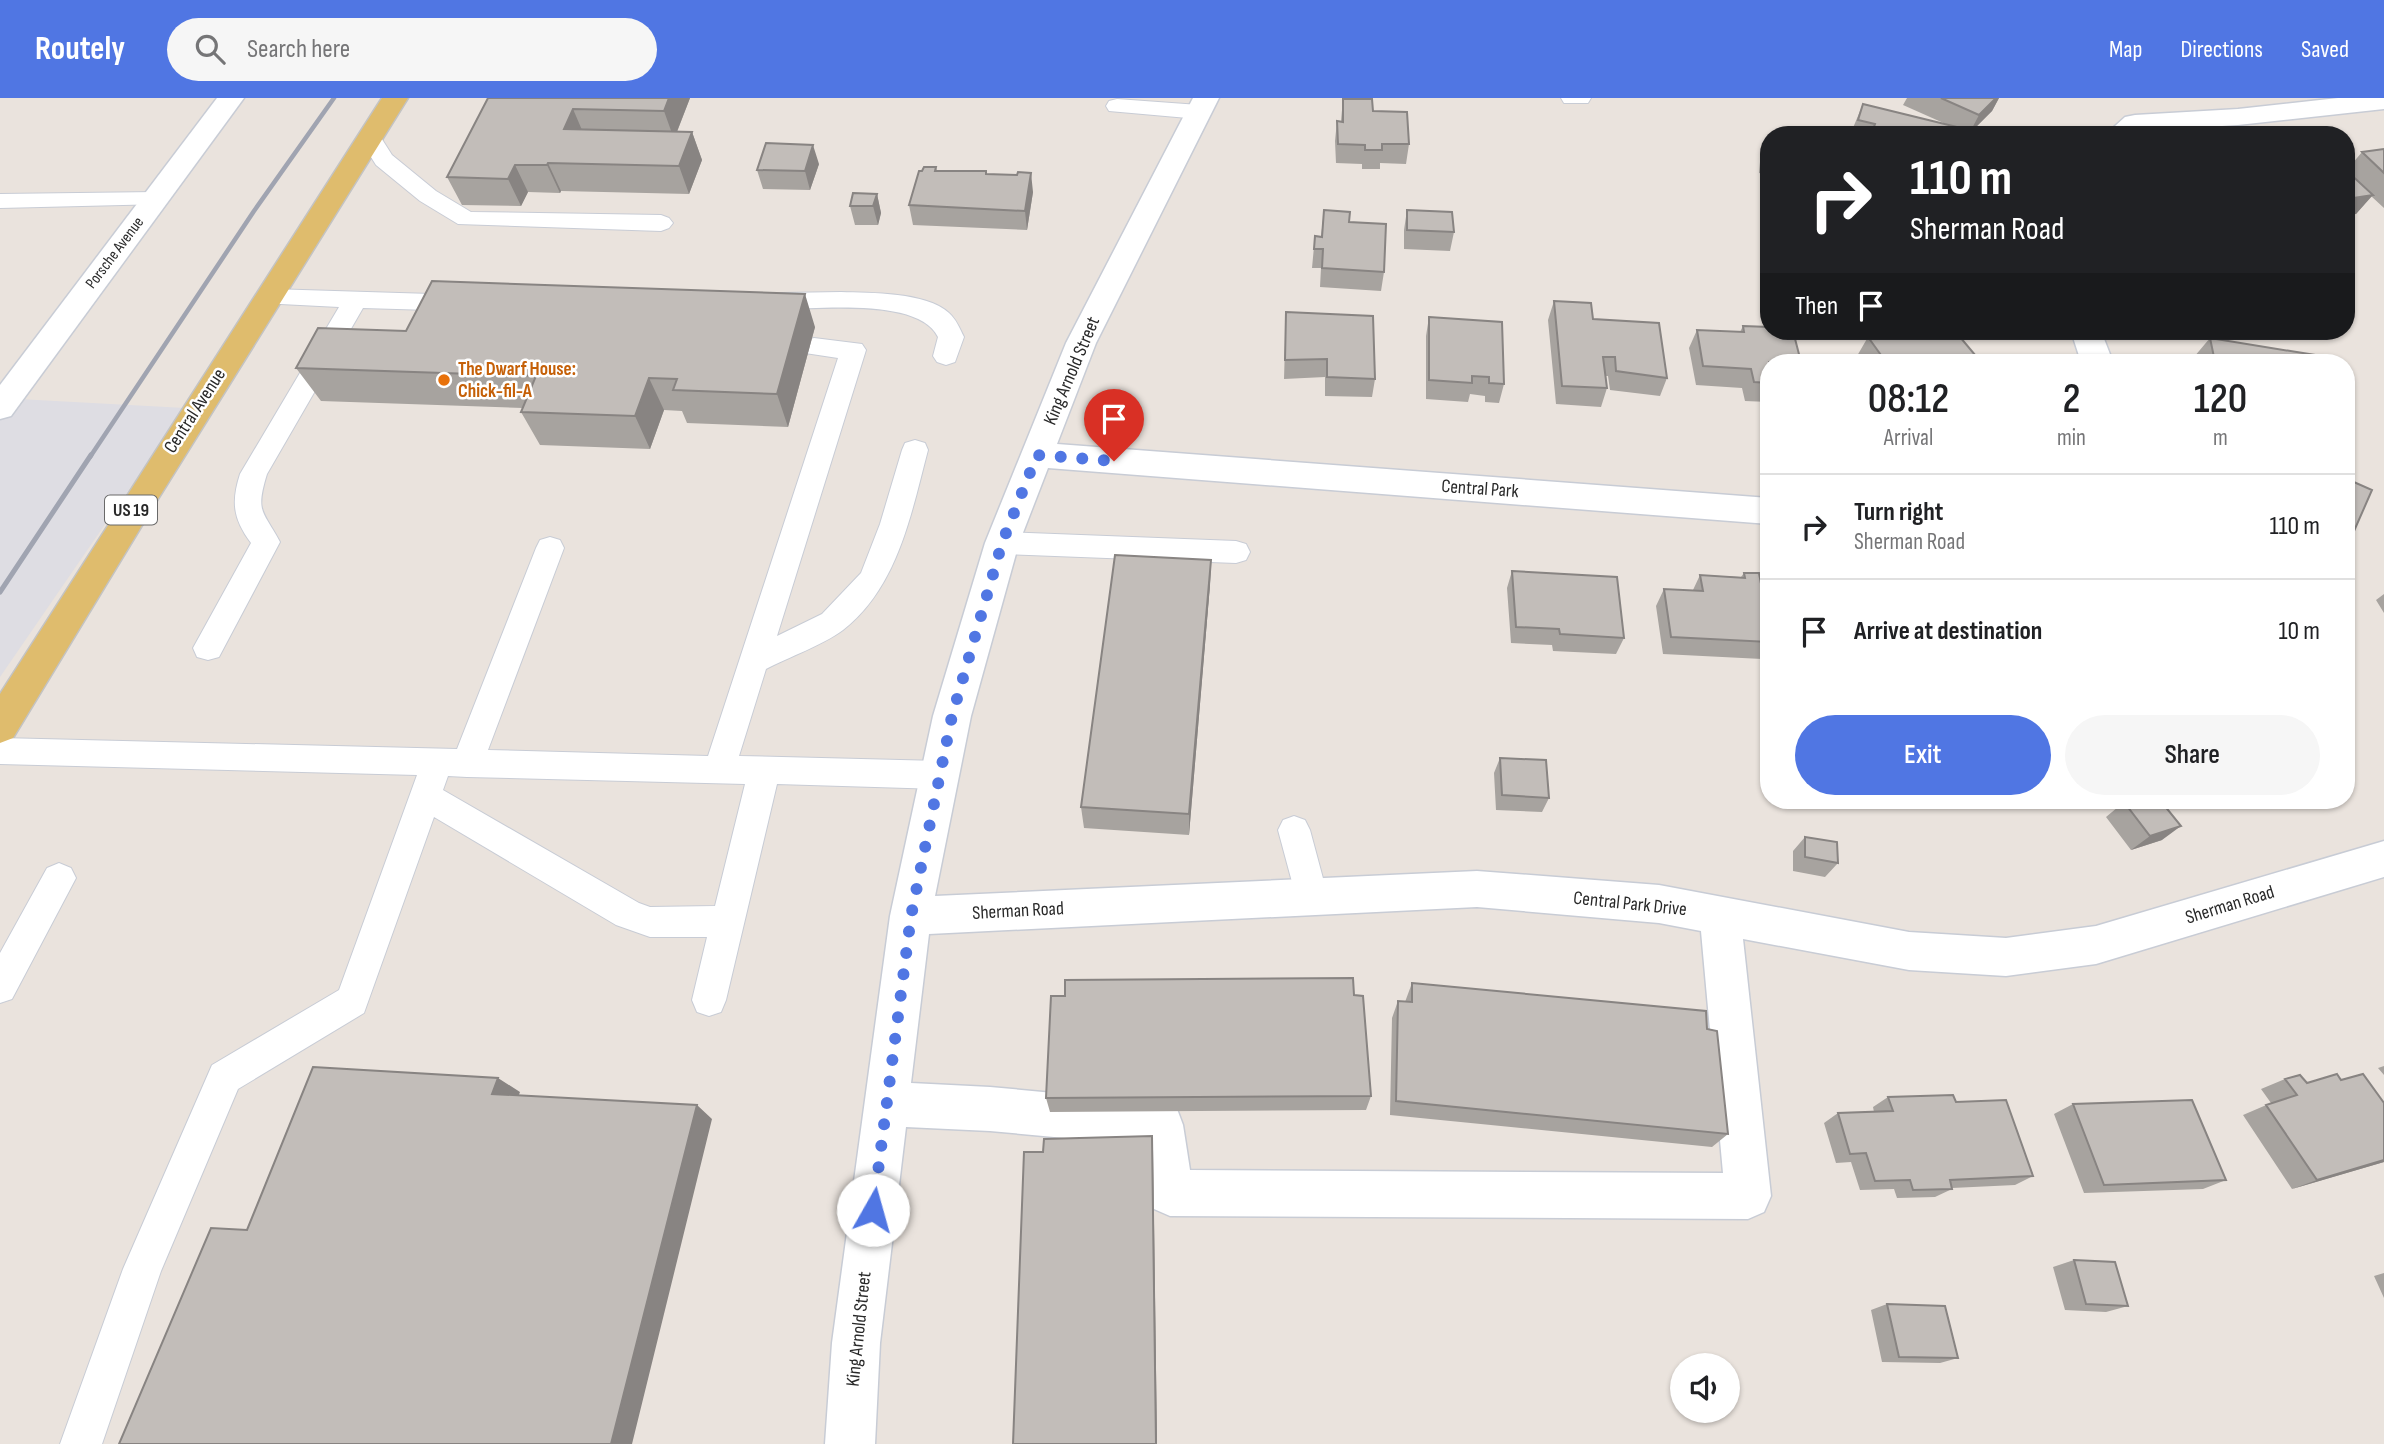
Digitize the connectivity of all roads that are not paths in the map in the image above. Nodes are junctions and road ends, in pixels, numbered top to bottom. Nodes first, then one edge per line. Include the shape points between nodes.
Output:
1 (231, 98) edge
2 (395, 98) edge
3 (1572, 98) edge
4 (1580, 98) edge
5 (2384, 101) edge
6 (1202, 105) edge
7 (1117, 106) dead end
8 (2131, 126) edge
9 (370, 138) junction
10 (156, 199) junction
11 (0, 201) edge
12 (661, 223) dead end
13 (270, 297) junction
14 (356, 299) junction
15 (782, 301) edge
16 (485, 303) edge
17 (814, 347) dead end
18 (946, 356) dead end
19 (0, 408) edge
20 (915, 450) dead end
21 (1037, 455) junction
22 (1760, 510) edge
23 (1002, 543) junction
24 (550, 548) dead end
25 (1236, 552) dead end
26 (208, 649) dead end
27 (754, 661) junction
28 (0, 727) edge
29 (0, 751) edge
30 (719, 770) junction
31 (764, 772) junction
32 (443, 774) junction
33 (940, 775) junction
34 (1294, 830) dead end
35 (2384, 859) edge
36 (59, 878) dead end
37 (1311, 897) junction
38 (1125, 906) joint
39 (1720, 915) junction
40 (911, 916) junction
41 (726, 921) junction
42 (2128, 936) joint
43 (0, 987) edge
44 (709, 1000) dead end
45 (886, 1104) junction
46 (81, 1444) edge
47 (850, 1444) edge

1 - 10 street, Porsche Avenue
2 - 9 main road, Central Avenue / US 19
3 - 4 lane
5 - 8 street
6 - 7 lane
6 - 21 street, King Arnold Street via 1081,343
9 - 12 lane via 384,160 428,196 466,219
9 - 13 main road, Central Avenue / US 19
10 - 11 lane
10 - 19 street, Porsche Avenue
13 - 14 lane
13 - 28 main road, Central Avenue / US 19 via 134,505
14 - 16 lane
14 - 26 lane via 347,333 254,474 244,500 248,519 266,542
15 - 18 lane via 915,306 940,318 951,337
17 - 27 lane via 853,350
20 - 27 lane via 873,579 832,622
21 - 22 street, Central Park
21 - 23 street, King Arnold Street
23 - 25 lane
23 - 33 street, King Arnold Street via 952,716
24 - 32 lane
27 - 30 lane
29 - 32 lane
30 - 31 lane
30 - 32 lane
31 - 33 lane
31 - 41 lane
32 - 41 lane via 628,914 650,922
32 - 46 lane via 352,1001 225,1077 142,1269
33 - 40 street, King Arnold Street
34 - 37 lane
35 - 42 street, Sherman Road
36 - 43 lane
37 - 38 street, Central Park Drive
37 - 39 street, Central Park Drive via 1477,890 1659,904
38 - 40 street, Sherman Road
39 - 42 street, Central Park Drive via 1909,951 2006,957
39 - 45 street via 1748,1196 1170,1193 1161,1125
40 - 45 street, King Arnold Street
41 - 44 lane
45 - 47 street, King Arnold Street via 856,1343

